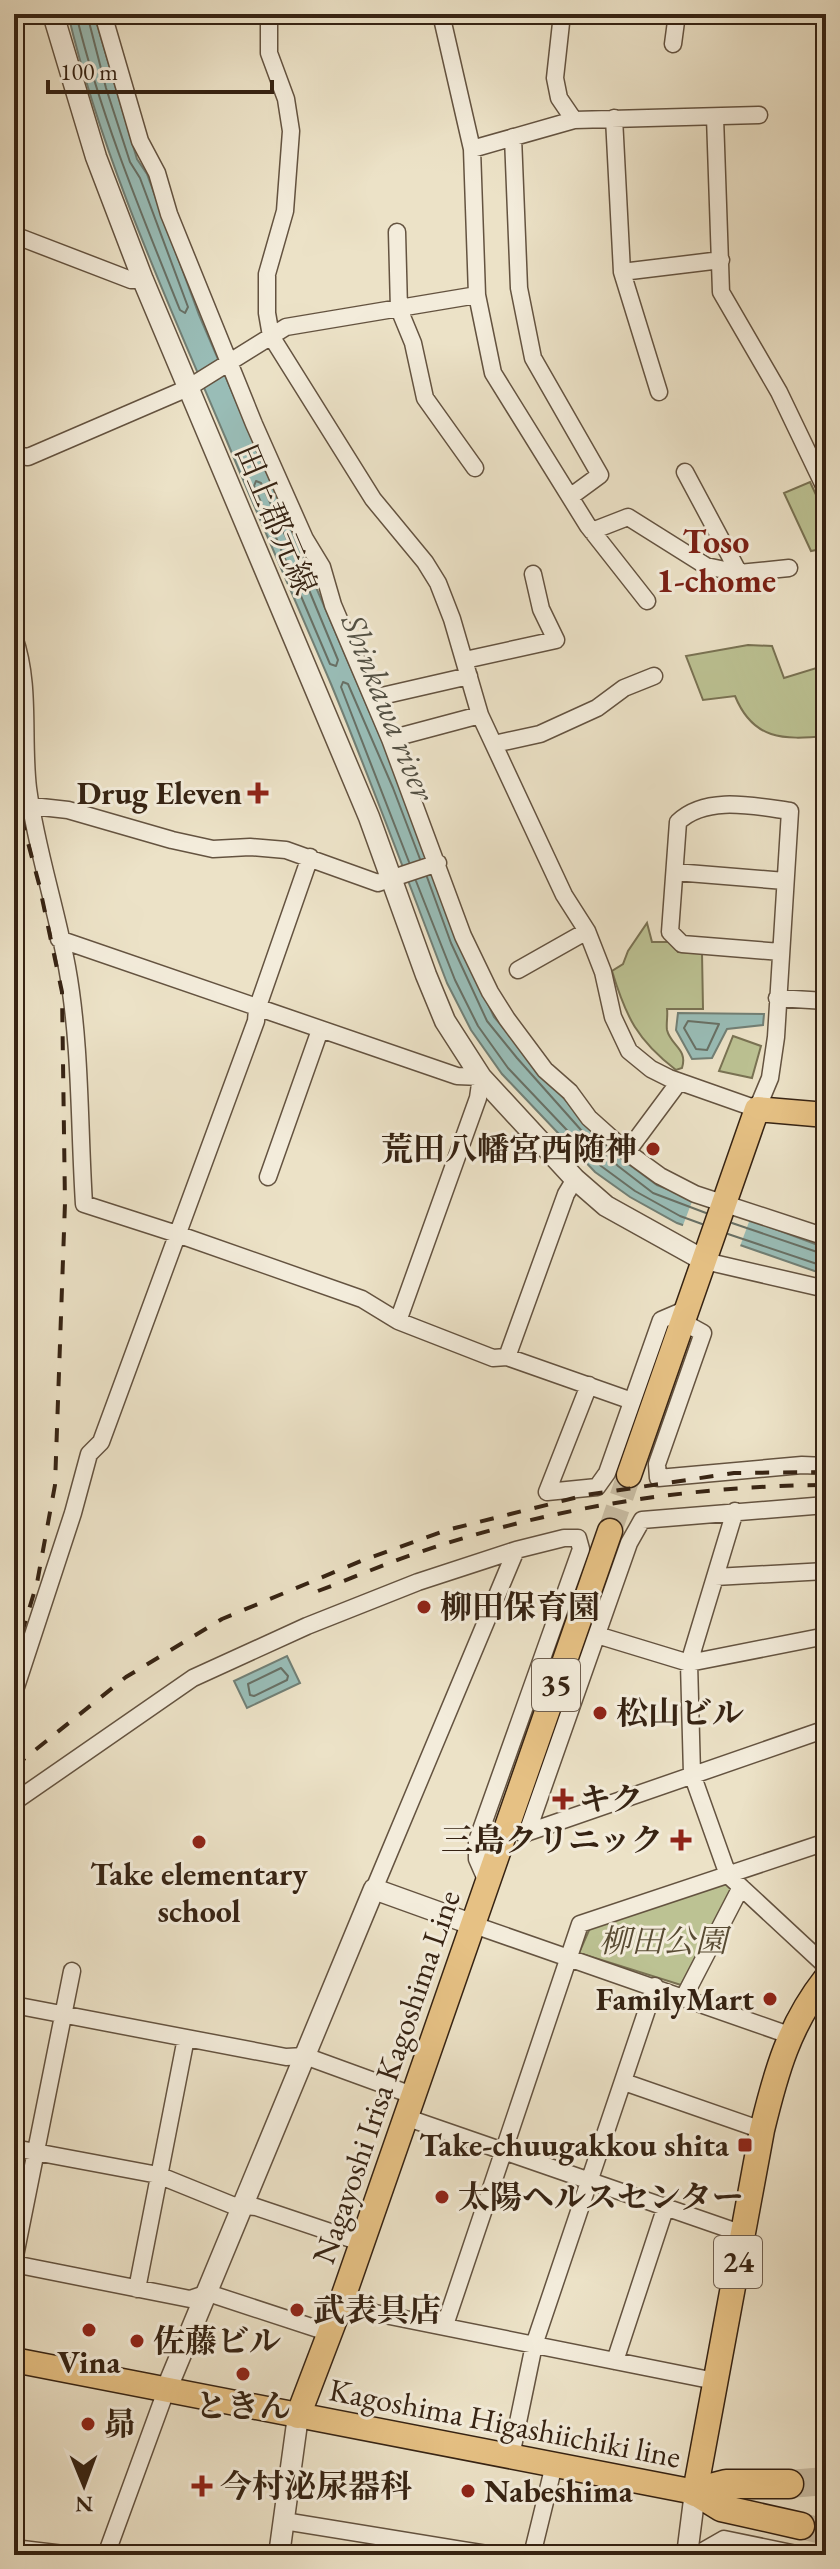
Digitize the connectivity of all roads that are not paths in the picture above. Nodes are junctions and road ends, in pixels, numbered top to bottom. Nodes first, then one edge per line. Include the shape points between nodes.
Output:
1 (53, 14) edge
2 (103, 14) edge
3 (269, 14) edge
4 (441, 14) edge
5 (562, 14) edge
6 (677, 14) edge
7 (673, 44) dead end
8 (759, 115) dead end
9 (715, 117) junction
10 (614, 118) junction
11 (574, 120) junction
12 (513, 137) junction
13 (472, 149) junction
14 (397, 232) dead end
15 (17, 236) edge
16 (14, 255) edge
17 (721, 260) junction
18 (622, 272) junction
19 (143, 280) junction
20 (477, 295) junction
21 (399, 309) junction
22 (271, 336) junction
23 (230, 363) junction
24 (190, 386) junction
25 (659, 392) dead end
26 (14, 455) edge
27 (475, 468) dead end
28 (685, 472) dead end
29 (826, 490) edge
30 (570, 497) junction
31 (592, 531) junction
32 (789, 568) dead end
33 (739, 573) junction
34 (533, 574) dead end
35 (647, 601) dead end
36 (14, 637) edge
37 (467, 668) junction
38 (654, 676) dead end
39 (373, 698) junction
40 (480, 715) junction
41 (390, 739) junction
42 (494, 744) junction
43 (32, 806) junction
44 (310, 857) junction
45 (438, 863) junction
46 (675, 872) junction
47 (393, 880) junction
48 (785, 881) junction
49 (587, 931) junction
50 (59, 939) junction
51 (781, 952) junction
52 (518, 970) dead end
53 (777, 998) junction
54 (826, 1001) edge
55 (257, 1009) junction
56 (320, 1030) junction
57 (481, 1077) junction
58 (679, 1082) junction
59 (757, 1109) junction
60 (826, 1115) edge
61 (627, 1152) junction
62 (268, 1177) dead end
63 (575, 1179) junction
64 (725, 1202) junction
65 (177, 1234) junction
66 (826, 1237) edge
67 (705, 1261) junction
68 (826, 1289) edge
69 (686, 1315) junction
70 (398, 1321) junction
71 (507, 1357) junction
72 (589, 1385) junction
73 (632, 1401) junction
74 (826, 1466) edge
75 (629, 1475) tunnel mouth
76 (826, 1505) edge
77 (735, 1511) junction
78 (610, 1531) tunnel mouth
79 (516, 1550) junction
80 (826, 1571) edge
81 (715, 1577) junction
82 (597, 1635) junction
83 (826, 1636) edge
84 (689, 1663) junction
85 (14, 1693) edge
86 (823, 1730) edge
87 (826, 1748) edge
88 (692, 1774) junction
89 (14, 1802) edge
90 (527, 1833) junction
91 (502, 1840) junction
92 (826, 1842) edge
93 (728, 1875) junction
94 (488, 1884) junction
95 (741, 1887) junction
96 (374, 1889) junction
97 (474, 1925) junction
98 (568, 1956) junction
99 (826, 1966) edge
100 (72, 1971) dead end
101 (826, 1978) edge
102 (655, 1986) junction
103 (684, 1997) junction
104 (14, 2005) edge
105 (64, 2015) junction
106 (789, 2035) junction
107 (186, 2038) junction
108 (305, 2056) junction
109 (624, 2082) junction
110 (408, 2106) junction
111 (762, 2130) junction
112 (14, 2148) edge
113 (506, 2151) junction
114 (36, 2152) junction
115 (158, 2175) junction
116 (589, 2181) junction
117 (242, 2205) junction
118 (666, 2206) junction
119 (743, 2234) junction
120 (363, 2243) junction
121 (14, 2262) edge
122 (137, 2289) junction
123 (208, 2293) junction
124 (340, 2306) junction
125 (445, 2325) junction
126 (330, 2333) junction
127 (534, 2345) junction
128 (14, 2360) edge
129 (615, 2361) junction
130 (715, 2381) junction
131 (167, 2388) junction
132 (298, 2416) junction
133 (511, 2456) junction
134 (554, 2465) junction
135 (789, 2484) tunnel mouth
136 (695, 2492) junction
137 (284, 2521) junction
138 (801, 2526) tunnel mouth
139 (14, 2548) edge
140 (72, 2555) edge
141 (106, 2555) edge
142 (279, 2555) edge
143 (493, 2555) edge
144 (532, 2555) edge
145 (687, 2555) edge
146 (696, 2555) edge
147 (801, 2555) edge

1 - 19 street, 田上郡元線 via 96,157
2 - 23 street via 140,141
3 - 22 street via 269,53 291,131 285,211 267,274
4 - 13 street
5 - 11 street via 555,78 559,98
6 - 7 street
8 - 9 street
9 - 10 street
9 - 17 street
10 - 11 street
10 - 18 street
11 - 12 street
12 - 13 street
12 - 30 street via 519,288 533,358 600,475
13 - 20 street
14 - 21 street
15 - 16 street
15 - 19 street
17 - 18 street
17 - 29 street via 721,292 779,392
18 - 25 street
19 - 24 street, 田上郡元線
20 - 21 street
20 - 30 street via 493,373
21 - 22 street via 286,327
21 - 27 street via 425,398
22 - 23 street
22 - 37 street via 373,499 438,583
23 - 24 street
23 - 39 street via 322,567
24 - 26 street via 28,457
24 - 47 street, 田上郡元線
28 - 33 street
30 - 31 street
31 - 33 street via 628,517 706,566
31 - 35 street
32 - 33 street
34 - 37 street via 556,640
36 - 43 street via 21,655
37 - 39 street
37 - 40 street
38 - 42 street via 540,734
39 - 41 street
40 - 41 street
40 - 42 street
41 - 45 street
42 - 49 street via 564,895
43 - 44 street via 68,810 213,849 250,847
43 - 50 street
44 - 47 street via 378,883
44 - 55 street
45 - 47 street
45 - 61 street via 463,936 507,1019 545,1070
46 - 48 street
46 - 48 street via 678,822 691,810 750,805 790,811
46 - 51 street via 670,932 682,944
47 - 57 street, 田上郡元線 via 445,1021
48 - 51 street
49 - 52 street
49 - 58 street via 629,1051
50 - 55 street
50 - 65 street via 73,1007 84,1204
51 - 53 street
53 - 54 street
53 - 59 street via 771,1068
55 - 56 street
55 - 65 street
56 - 57 street via 457,1076
56 - 62 street
57 - 63 street, 田上郡元線
57 - 70 street
58 - 59 street
58 - 61 street
59 - 60 main road
59 - 64 main road
61 - 64 street via 695,1194
63 - 67 street, 田上郡元線 via 617,1213
63 - 71 street
64 - 66 street
64 - 67 main road
65 - 70 street via 362,1299
65 - 85 street via 101,1442 89,1454
67 - 68 street
67 - 69 main road
69 - 73 street via 661,1320
69 - 74 street via 703,1333 657,1464 658,1478
69 - 75 main road
70 - 71 street via 493,1358
71 - 72 street
72 - 73 street
72 - 73 street via 547,1492 597,1487
76 - 77 street
77 - 81 street
77 - 82 street via 642,1520
78 - 91 main road, Nagayoshi Irisa Kagoshima Line / 35
79 - 89 street via 307,1626 193,1678
79 - 94 street via 564,1538 578,1538 581,1549 477,1841 477,1859
79 - 96 street
80 - 81 street
81 - 84 street
82 - 84 street
82 - 90 street
83 - 84 street
84 - 88 street
86 - 87 street
86 - 88 street
88 - 90 street
88 - 93 street
90 - 91 street
91 - 94 main road, Nagayoshi Irisa Kagoshima Line / 35
92 - 93 street
93 - 95 street
93 - 98 street via 580,1924
94 - 97 main road, Nagayoshi Irisa Kagoshima Line / 35
95 - 99 street
95 - 103 street
96 - 97 street
96 - 108 street
97 - 98 street
97 - 110 main road, Nagayoshi Irisa Kagoshima Line / 35
98 - 102 street
98 - 113 street
100 - 105 street
101 - 106 main road, Kagoshima Higashiichiki line / 24
102 - 103 street
102 - 109 street
103 - 106 street
104 - 105 street
105 - 107 street
105 - 114 street
106 - 111 main road, Kagoshima Higashiichiki line / 24
107 - 108 street
107 - 115 street
108 - 110 street
108 - 117 street
109 - 111 street
109 - 116 street
110 - 113 street
110 - 120 main road, Nagayoshi Irisa Kagoshima Line / 35
111 - 119 main road, Kagoshima Higashiichiki line / 24
112 - 114 street
113 - 116 street
113 - 125 street
114 - 115 street
114 - 121 street
115 - 117 street
115 - 122 street
116 - 118 street
116 - 127 street
117 - 120 street
117 - 123 street
118 - 119 street
118 - 129 street
119 - 130 main road, Kagoshima Higashiichiki line / 24
120 - 124 main road, Nagayoshi Irisa Kagoshima Line / 35
121 - 122 street
122 - 123 street via 190,2299
123 - 126 street
123 - 131 street
124 - 125 street
124 - 126 main road, Nagayoshi Irisa Kagoshima Line / 35
125 - 127 street
126 - 132 main road, Nagayoshi Irisa Kagoshima Line / 35
127 - 129 street
127 - 133 street
128 - 131 main road, Kagoshima Higashiichiki line
129 - 130 street
130 - 136 main road, Kagoshima Higashiichiki line / 24
131 - 132 main road, Kagoshima Higashiichiki line
131 - 141 street
132 - 133 main road, Kagoshima Higashiichiki line
132 - 137 street
133 - 134 main road, Kagoshima Higashiichiki line
134 - 136 main road, Kagoshima Higashiichiki line
134 - 144 street
135 - 136 highway via 726,2484
136 - 138 highway via 721,2508
136 - 145 street
137 - 142 street
137 - 143 street
139 - 140 street
146 - 147 street via 724,2539

